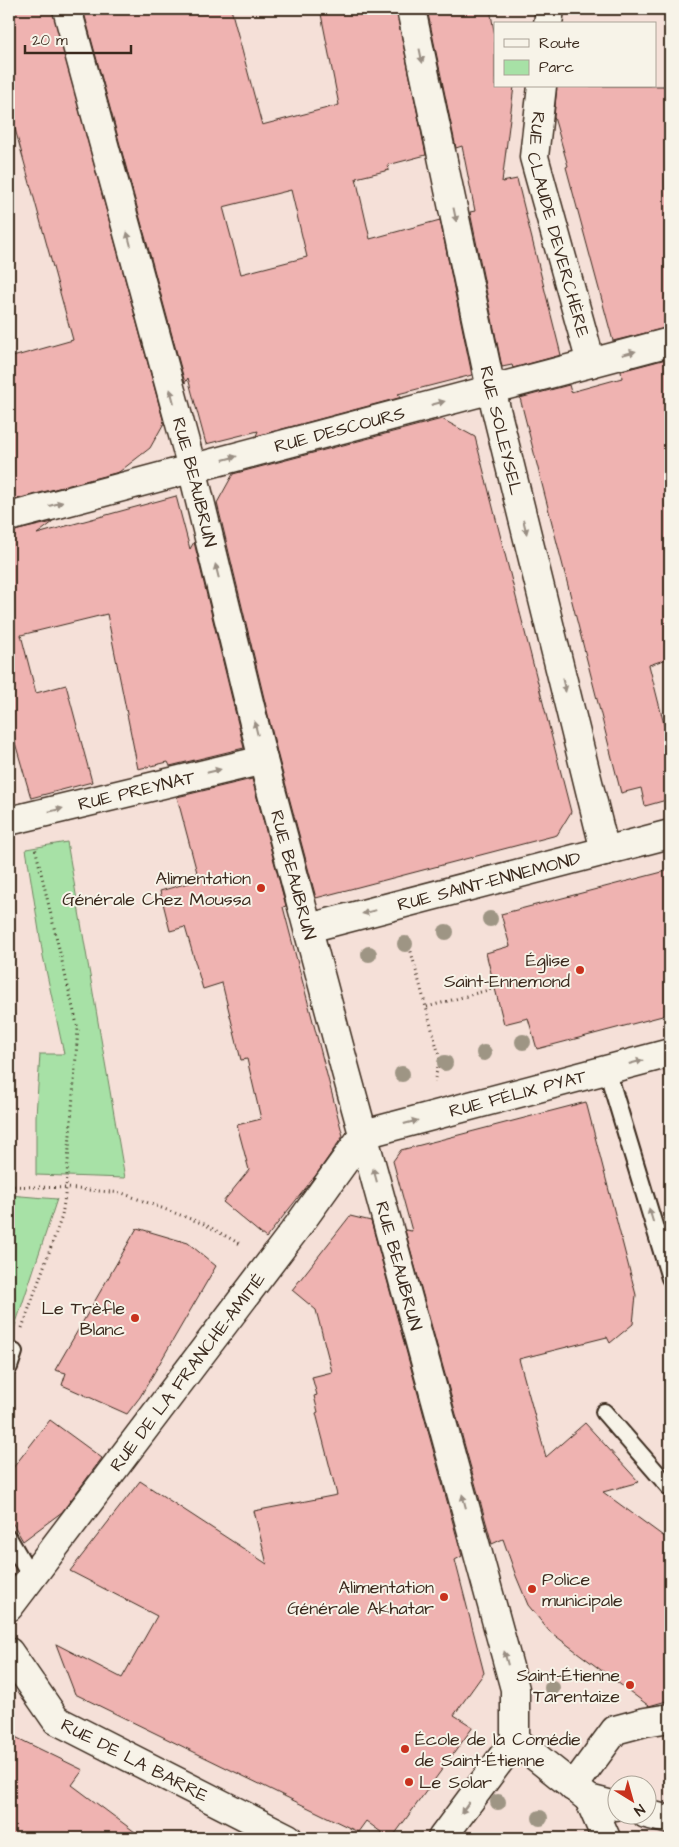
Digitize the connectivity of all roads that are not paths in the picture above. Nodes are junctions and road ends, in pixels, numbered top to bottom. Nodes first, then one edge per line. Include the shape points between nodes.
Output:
1 (66, 9) edge
2 (411, 9) edge
3 (550, 9) edge
4 (548, 22) edge
5 (542, 88) edge
6 (670, 342) edge
7 (591, 363) junction
8 (491, 389) junction
9 (192, 468) junction
10 (9, 516) edge
11 (263, 760) junction
12 (9, 821) edge
13 (670, 834) edge
14 (605, 850) junction
15 (309, 928) junction
16 (670, 1053) edge
17 (607, 1070) junction
18 (364, 1134) junction
19 (670, 1278) edge
20 (604, 1412) dead end
21 (670, 1488) edge
22 (9, 1539) edge
23 (31, 1576) junction
24 (9, 1607) edge
25 (9, 1652) edge
26 (670, 1718) edge
27 (514, 1740) junction
28 (581, 1793) junction
29 (606, 1802) edge
30 (656, 1816) edge
31 (670, 1820) edge
32 (288, 1838) edge
33 (442, 1838) edge
34 (606, 1838) edge

9 -> 1 street, RUE BEAUBRUN
2 -> 8 street, RUE SOLEYSEL
3 - 4 street
5 - 7 street, RUE CLAUDE DEVERCHÈRE via 534,157
7 -> 6 street, RUE DESCOURS
7 - 8 street, RUE DESCOURS
9 -> 8 street, RUE DESCOURS
8 -> 14 street, RUE SOLEYSEL
10 -> 9 street, RUE DESCOURS
11 -> 9 street, RUE BEAUBRUN
12 -> 11 street, RUE PREYNAT
11 - 15 street, RUE BEAUBRUN
13 - 14 street, RUE SAINT-ENNEMOND
14 -> 15 street, RUE SAINT-ENNEMOND
15 - 18 street, RUE BEAUBRUN
17 -> 16 street, RUE FÉLIX PYAT
18 -> 17 street, RUE FÉLIX PYAT
19 -> 17 lane
18 - 23 street, RUE DE LA FRANCHE-AMITIÉ via 271,1262
27 -> 18 street, RUE BEAUBRUN via 515,1689
20 - 21 lane
22 - 23 lane
23 - 24 street, RUE DE LA FRANCHE-AMITIÉ
25 - 32 street, RUE DE LA BARRE via 56,1720
26 - 28 street via 615,1730
27 - 28 street
27 -> 33 street
28 - 29 street
28 - 34 street
30 - 31 street

